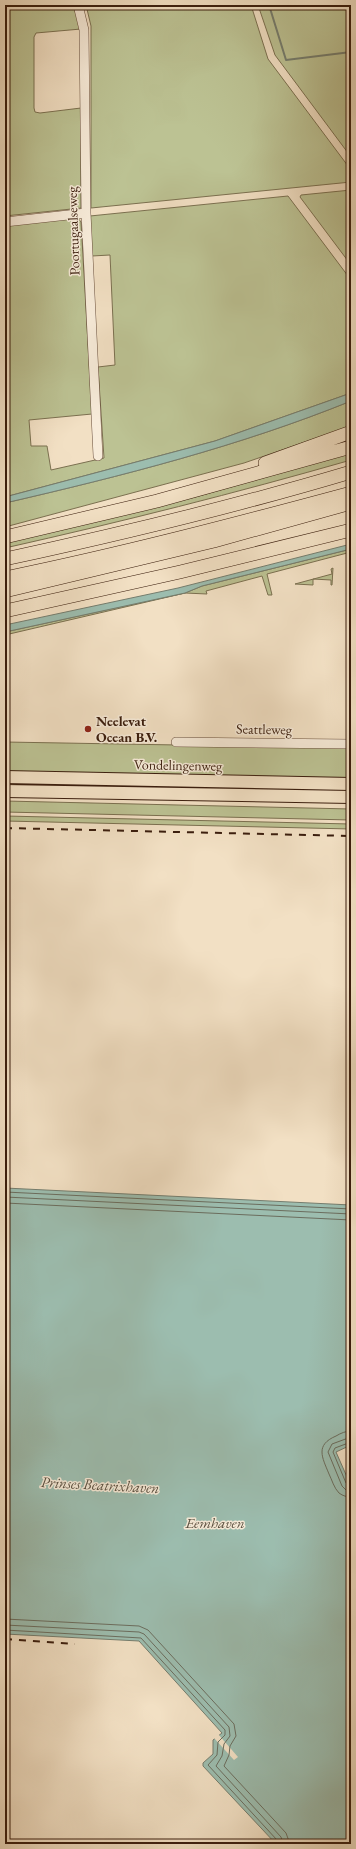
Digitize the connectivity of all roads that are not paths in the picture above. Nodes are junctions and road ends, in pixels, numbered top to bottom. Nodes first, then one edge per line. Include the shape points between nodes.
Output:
1 (78, 5) edge
2 (86, 213) junction
3 (5, 222) edge
4 (351, 432) edge
5 (351, 446) edge
6 (98, 456) dead end
7 (351, 469) edge
8 (351, 472) edge
9 (303, 487) junction
10 (351, 493) edge
11 (157, 501) junction
12 (351, 503) edge
13 (351, 530) edge
14 (5, 537) edge
15 (5, 559) edge
16 (5, 578) edge
17 (5, 591) edge
18 (5, 611) edge
19 (176, 742) dead end
20 (351, 744) edge
21 (5, 776) edge
22 (351, 784) edge
23 (5, 791) edge
24 (351, 797) edge

1 - 2 street, Poortugaalseweg via 84,30
2 - 3 street
2 - 6 street, Poortugaalseweg
4 - 11 highway
5 - 11 highway
7 - 9 highway
8 - 9 highway
9 - 15 highway
10 - 16 highway via 214,531
11 - 14 highway
12 - 17 highway via 214,541
13 - 18 highway
19 - 20 street, Seattleweg
21 - 22 main road, Vondelingenweg
23 - 24 main road, Vondelingenweg

